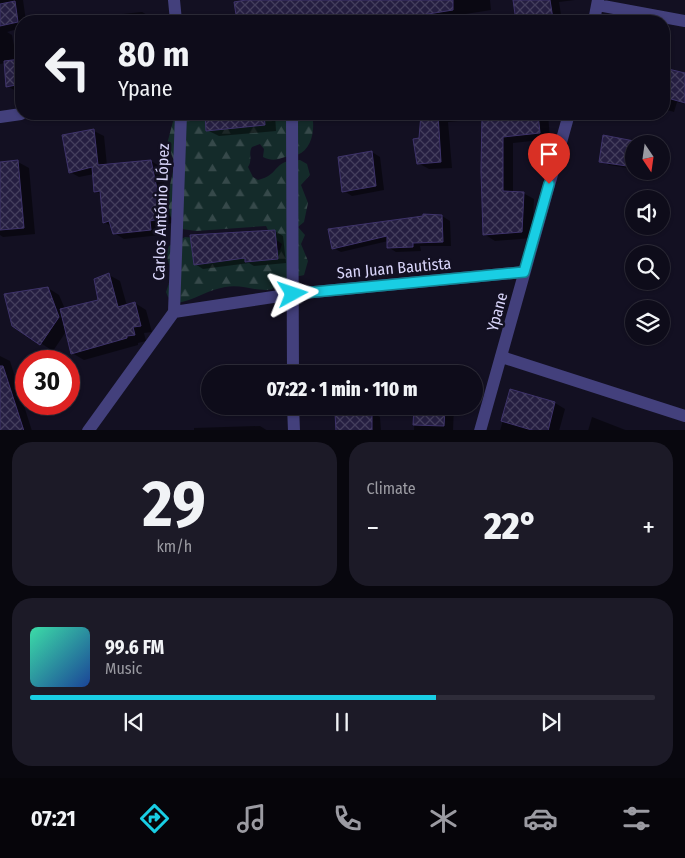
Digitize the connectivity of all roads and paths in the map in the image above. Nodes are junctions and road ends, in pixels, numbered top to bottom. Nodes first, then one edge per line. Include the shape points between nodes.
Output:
1 (174, 0) edge
2 (598, 2) edge
3 (175, 15) edge
4 (595, 15) edge
5 (658, 15) edge
6 (670, 18) edge
7 (685, 21) edge
8 (15, 115) edge
9 (0, 117) edge
10 (181, 120) edge
11 (292, 120) edge
12 (567, 120) edge
13 (524, 272) junction
14 (293, 294) junction
15 (174, 312) junction
16 (502, 357) junction
17 (293, 365) edge
18 (294, 415) edge
19 (685, 416) edge
20 (88, 430) edge
21 (294, 430) edge
22 (480, 430) edge

1 - 3 street
2 - 4 street
2 - 5 street
6 - 7 street
8 - 9 street
10 - 15 street, Carlos António López
11 - 14 street
12 - 13 street, Ypane
13 - 14 street, San Juan Bautista
13 - 16 street, Ypane
14 - 15 street, San Juan Bautista
14 - 17 street
15 - 20 street
16 - 19 street
16 - 22 street, Ypane
18 - 21 street

